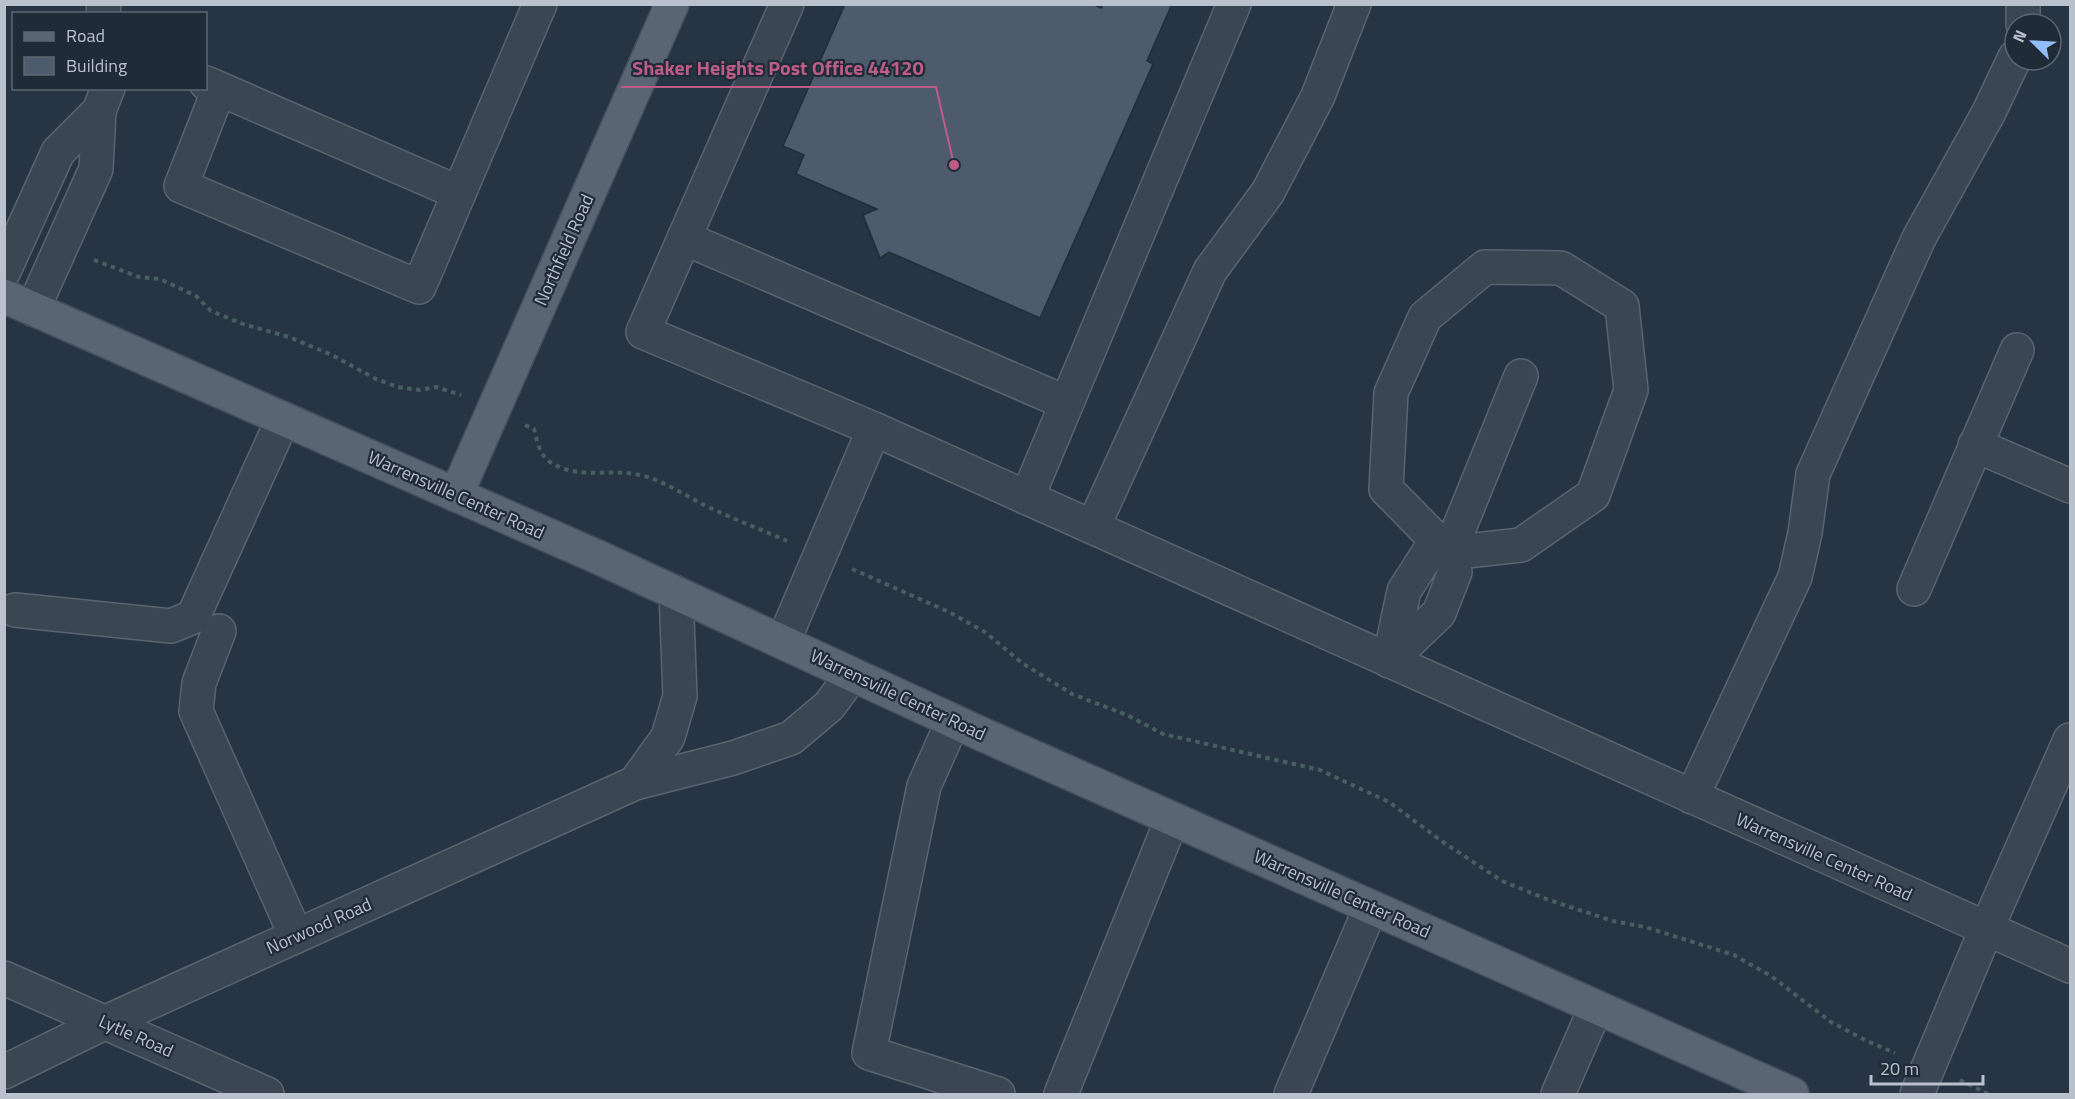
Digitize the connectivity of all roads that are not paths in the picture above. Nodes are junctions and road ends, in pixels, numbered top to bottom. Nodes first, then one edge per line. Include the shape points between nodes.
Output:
1 (540, 4) edge
2 (672, 4) edge
3 (787, 4) edge
4 (1234, 4) edge
5 (1354, 4) edge
6 (2008, 72) edge
7 (212, 86) edge
8 (104, 100) edge
9 (459, 193) junction
10 (684, 238) junction
11 (4, 271) edge
12 (19, 303) edge
13 (2017, 350) dead end
14 (1521, 376) dead end
15 (1067, 403) junction
16 (283, 419) junction
17 (874, 429) junction
18 (1976, 446) junction
19 (2070, 486) edge
20 (456, 495) junction
21 (1027, 498) junction
22 (1093, 527) junction
23 (1449, 553) junction
24 (1914, 589) dead end
25 (676, 593) junction
26 (15, 610) dead end
27 (219, 631) dead end
28 (783, 642) junction
29 (1389, 661) junction
30 (852, 675) junction
31 (953, 721) junction
32 (2070, 740) edge
33 (635, 783) junction
34 (1692, 797) junction
35 (1172, 819) junction
36 (1371, 907) junction
37 (1986, 930) junction
38 (296, 936) junction
39 (2070, 966) edge
40 (4, 978) edge
41 (1596, 1007) junction
42 (104, 1023) junction
43 (4, 1072) edge
44 (267, 1095) edge
45 (998, 1095) edge
46 (1062, 1095) edge
47 (1291, 1095) edge
48 (1558, 1095) edge
49 (1792, 1095) edge
50 (1917, 1095) edge

1 - 9 street
2 - 20 main road, Northfield Road
3 - 10 street
4 - 15 street
5 - 22 street via 1318,96 1268,192 1210,271
6 - 34 street via 1919,238 1813,474 1795,577
7 - 9 street
7 - 9 street via 181,186 419,287
8 - 11 street via 58,152
8 - 12 street via 96,169
10 - 15 street
10 - 17 street, Warrensville Center Road via 642,332
12 - 16 main road, Warrensville Center Road
13 - 18 street
14 - 23 street
15 - 21 street
16 - 20 main road, Warrensville Center Road
16 - 26 street via 193,617 171,626
17 - 21 street, Warrensville Center Road
17 - 28 street
18 - 19 street
18 - 24 street
20 - 25 main road, Warrensville Center Road
21 - 22 street, Warrensville Center Road
22 - 29 street, Warrensville Center Road
23 - 23 street via 1521,545 1593,495 1631,390 1622,306 1562,268 1485,267 1425,317 1390,393 1386,489
23 - 29 street via 1455,572 1439,613
25 - 28 main road, Warrensville Center Road
25 - 33 street via 680,696 668,737
27 - 38 street via 199,683 196,711
28 - 30 main road, Warrensville Center Road
29 - 34 street, Warrensville Center Road
30 - 31 main road, Warrensville Center Road
30 - 33 street, Norwood Road via 829,706 791,738 733,758
31 - 35 main road, Warrensville Center Road
31 - 45 street via 924,786 869,1053
32 - 37 street
33 - 38 street, Norwood Road
34 - 37 street, Warrensville Center Road
35 - 36 main road, Warrensville Center Road
35 - 46 street
36 - 41 main road, Warrensville Center Road
36 - 47 street
37 - 39 street, Warrensville Center Road
37 - 50 street
38 - 42 street, Norwood Road
40 - 42 street, Lytle Road
41 - 48 street
41 - 49 main road, Warrensville Center Road
42 - 43 street, Norwood Road
42 - 44 street, Lytle Road

